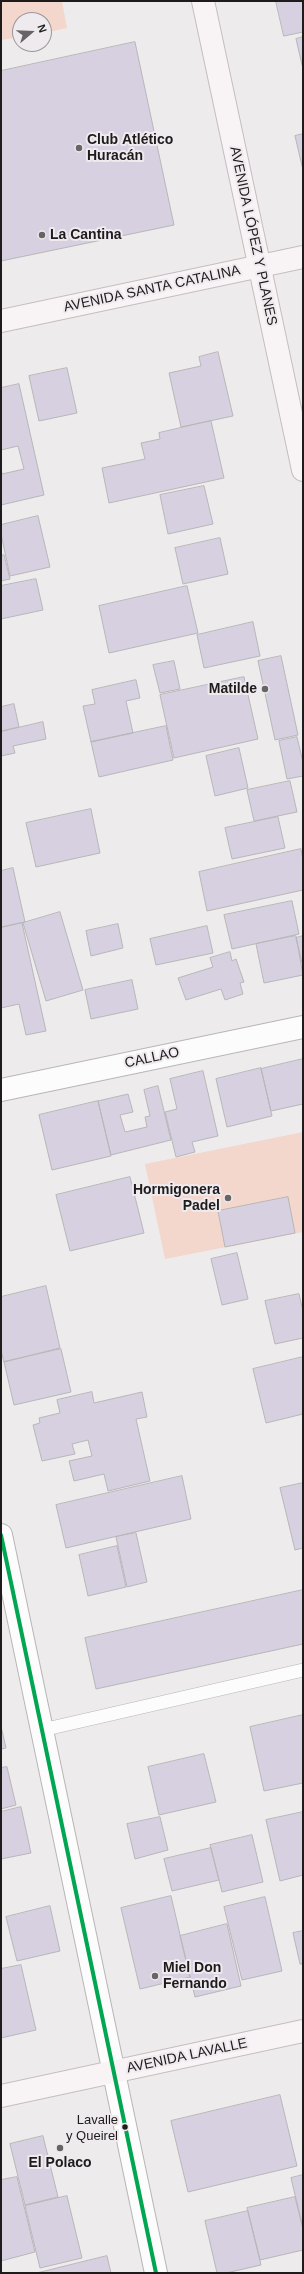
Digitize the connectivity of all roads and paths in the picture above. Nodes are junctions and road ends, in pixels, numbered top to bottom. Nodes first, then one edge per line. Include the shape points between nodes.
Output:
1 (203, 1) edge
2 (303, 257) edge
3 (260, 266) junction
4 (1, 321) edge
5 (303, 470) edge
6 (303, 1027) edge
7 (1, 1090) edge
8 (1, 1535) edge
9 (303, 1670) edge
10 (42, 1730) junction
11 (303, 2031) edge
12 (114, 2072) junction
13 (1, 2096) edge
14 (156, 2273) edge

1 - 3 main road, AVENIDA LÓPEZ Y PLANES
2 - 3 main road, AVENIDA SANTA CATALINA
3 - 4 main road, AVENIDA SANTA CATALINA
3 - 5 main road, AVENIDA LÓPEZ Y PLANES
6 - 7 street, CALLAO
8 - 10 street
9 - 10 lane
10 - 12 street
11 - 12 main road, AVENIDA LAVALLE
12 - 13 main road, AVENIDA LAVALLE
12 - 14 street

